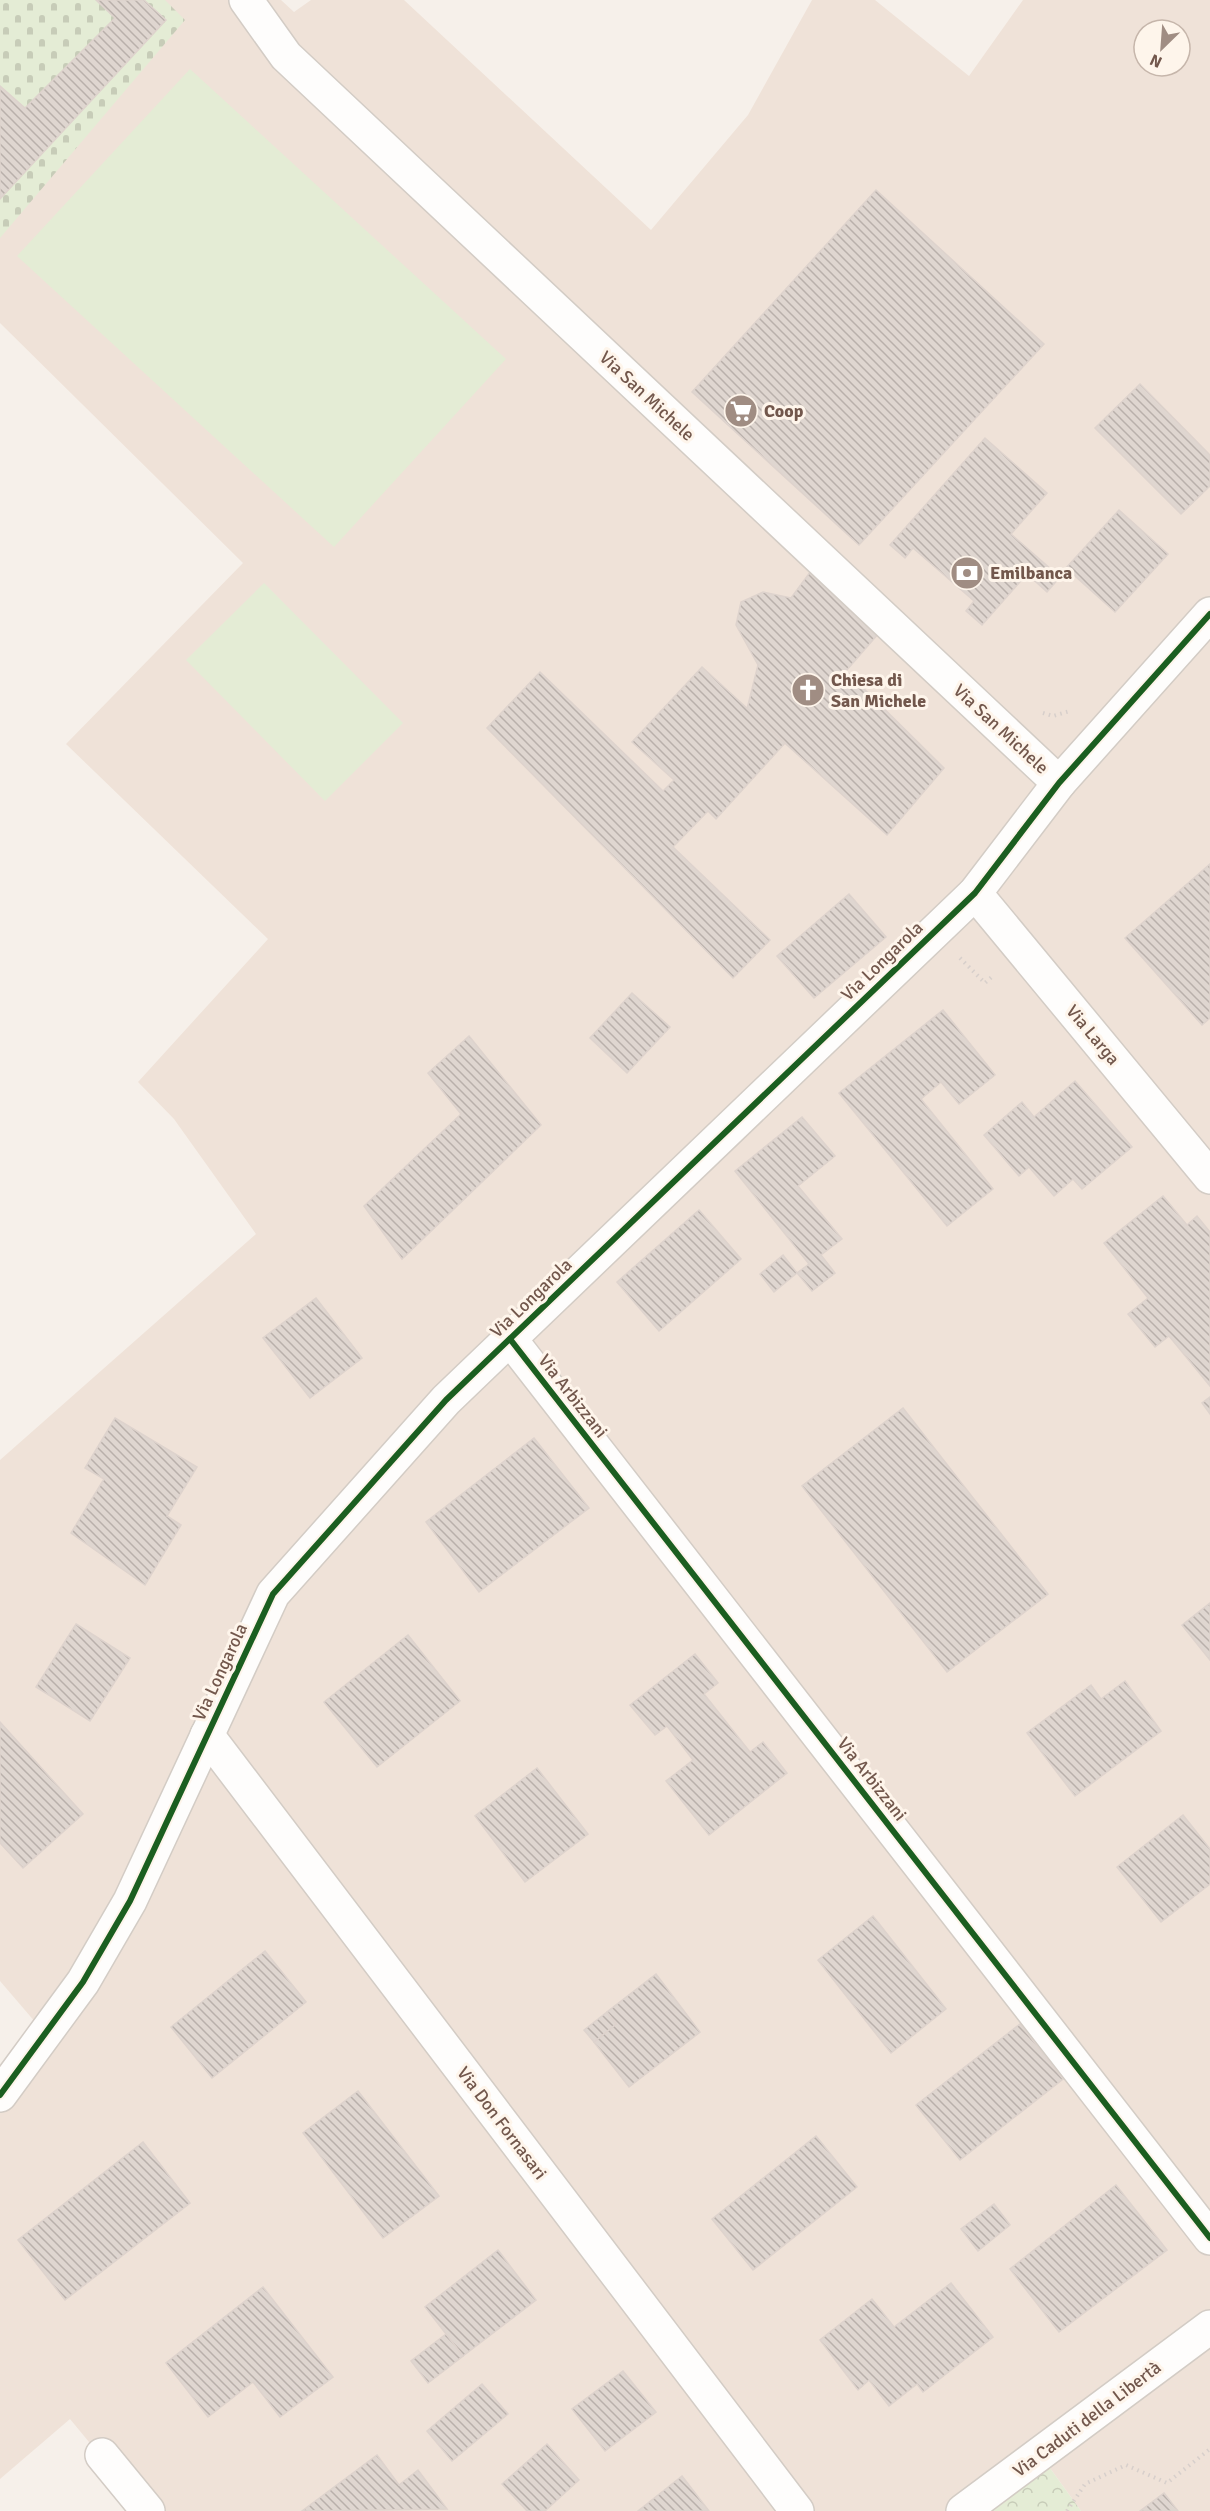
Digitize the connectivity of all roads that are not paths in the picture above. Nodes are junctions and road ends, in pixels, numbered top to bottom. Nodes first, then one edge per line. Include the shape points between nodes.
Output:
1 (246, 0) edge
2 (1210, 615) edge
3 (1059, 783) junction
4 (975, 893) junction
5 (1210, 1177) edge
6 (510, 1339) junction
7 (207, 1736) junction
8 (0, 2095) edge
9 (1210, 2238) edge
10 (1210, 2327) edge
11 (102, 2455) dead end
12 (148, 2511) edge
13 (797, 2511) edge
14 (963, 2511) edge

1 - 3 street, Via San Michele via 286,56
2 - 3 street, Via Longarola
3 - 4 street, Via Longarola
4 - 5 street, Via Larga
4 - 6 street, Via Longarola
6 - 7 street, Via Longarola via 446,1400 273,1594
6 - 9 street, Via Arbizzani
7 - 8 street, Via Longarola via 130,1901 83,1982
7 - 13 street, Via Don Fornasari
10 - 14 street, Via Caduti della Libertà
11 - 12 street

